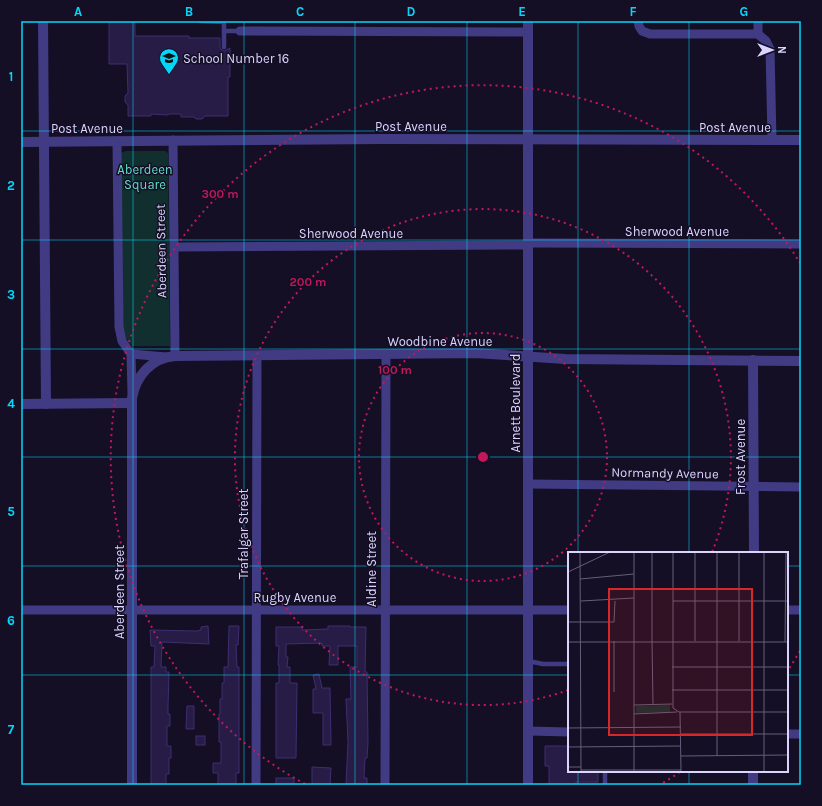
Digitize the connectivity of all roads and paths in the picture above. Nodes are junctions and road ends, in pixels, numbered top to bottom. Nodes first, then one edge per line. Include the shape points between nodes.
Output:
1 (43, 21) edge
2 (200, 21) edge
3 (224, 21) edge
4 (528, 21) edge
5 (638, 21) edge
6 (758, 21) edge
7 (224, 31) junction
8 (240, 31) joint
9 (528, 32) junction
10 (758, 34) junction
11 (224, 47) dead end
12 (529, 139) junction
13 (173, 140) junction
14 (772, 140) junction
15 (801, 140) edge
16 (44, 141) junction
17 (117, 141) junction
18 (21, 142) edge
19 (528, 244) junction
20 (801, 244) edge
21 (174, 247) junction
22 (132, 354) junction
23 (386, 354) junction
24 (172, 356) junction
25 (257, 356) junction
26 (528, 356) junction
27 (754, 360) junction
28 (801, 361) edge
29 (132, 401) junction
30 (21, 404) edge
31 (46, 404) junction
32 (528, 484) junction
33 (753, 487) junction
34 (801, 487) edge
35 (754, 552) edge
36 (21, 610) edge
37 (132, 610) junction
38 (256, 610) junction
39 (384, 610) junction
40 (528, 610) junction
41 (568, 610) edge
42 (788, 610) edge
43 (801, 610) edge
44 (528, 661) junction
45 (568, 664) edge
46 (528, 731) junction
47 (568, 732) edge
48 (788, 734) edge
49 (801, 734) edge
50 (605, 772) edge
51 (753, 772) edge
52 (132, 785) edge
53 (256, 785) edge
54 (385, 785) edge
55 (528, 785) edge
56 (605, 785) edge
57 (753, 785) edge

1 - 16 street
2 - 3 lane
3 - 7 lane
4 - 9 street, Arnett Boulevard
5 - 10 street via 642,31 650,34
6 - 10 street
7 - 8 lane
7 - 11 lane
8 - 9 street
9 - 12 street, Arnett Boulevard
10 - 14 street via 770,49
12 - 13 street, Post Avenue
12 - 14 street, Post Avenue
12 - 19 street, Arnett Boulevard
13 - 17 street, Post Avenue
13 - 21 street, Aberdeen Street
14 - 15 street, Post Avenue
16 - 17 street, Post Avenue
16 - 18 street, Post Avenue
16 - 31 street
17 - 22 street via 119,327 122,341
19 - 20 street, Sherwood Avenue
19 - 21 street, Sherwood Avenue
19 - 26 street, Arnett Boulevard
21 - 24 street, Aberdeen Street
22 - 24 street
22 - 29 street, Aberdeen Street
23 - 25 street, Woodbine Avenue
23 - 26 street, Woodbine Avenue via 475,353
23 - 39 street, Aldine Street
24 - 25 street, Woodbine Avenue
24 - 29 street, Aberdeen Street via 156,361 145,370 136,383
25 - 38 street, Trafalgar Street
26 - 27 street, Woodbine Avenue via 565,359
26 - 32 street, Arnett Boulevard
27 - 28 street, Woodbine Avenue
27 - 33 street, Frost Avenue
29 - 31 street
29 - 37 street, Aberdeen Street
30 - 31 street
32 - 33 street, Normandy Avenue
32 - 40 street, Arnett Boulevard
33 - 34 street, Normandy Avenue
33 - 35 street, Frost Avenue
36 - 37 street, Rugby Avenue
37 - 38 street, Rugby Avenue
37 - 52 street, Aberdeen Street
38 - 39 street, Rugby Avenue
38 - 53 street, Trafalgar Street
39 - 40 street, Rugby Avenue
39 - 54 street, Aldine Street
40 - 41 street, Rugby Avenue
40 - 44 street, Arnett Boulevard
42 - 43 street
44 - 45 lane
44 - 46 street, Arnett Boulevard
46 - 47 street
46 - 55 street, Arnett Boulevard
48 - 49 street
50 - 56 lane
51 - 57 street

